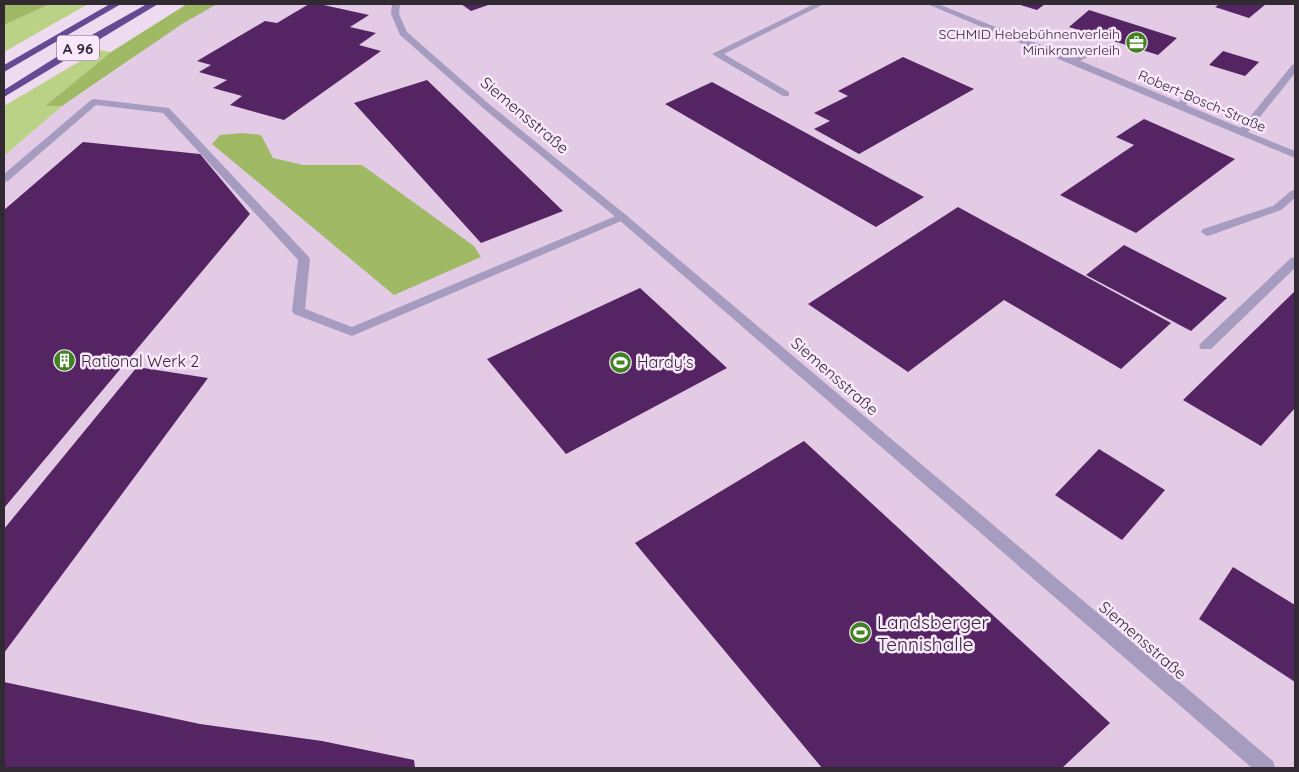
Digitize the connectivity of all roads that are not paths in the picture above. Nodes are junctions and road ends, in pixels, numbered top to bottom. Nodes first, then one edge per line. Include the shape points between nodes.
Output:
1 (116, 4) edge
2 (153, 4) edge
3 (396, 4) edge
4 (820, 4) edge
5 (931, 4) edge
6 (1090, 52) dead end
7 (1073, 61) junction
8 (1295, 67) edge
9 (4, 69) edge
10 (4, 94) edge
11 (786, 94) dead end
12 (1191, 94) dead end
13 (1180, 106) junction
14 (1242, 133) junction
15 (1295, 155) edge
16 (4, 178) edge
17 (1295, 194) edge
18 (622, 217) junction
19 (1207, 232) dead end
20 (1295, 261) edge
21 (1206, 346) dead end
22 (1266, 768) edge

1 - 9 highway, A 96
2 - 10 highway, A 96
3 - 18 street, Siemensstraße via 395,14 403,33
4 - 11 street via 717,54
5 - 7 street, Robert-Bosch-Straße
6 - 7 street
7 - 13 street, Robert-Bosch-Straße
8 - 14 street
12 - 13 street
13 - 14 street, Robert-Bosch-Straße
14 - 15 street, Robert-Bosch-Straße
16 - 18 street via 94,102 166,110 304,259 298,311 352,332
17 - 19 street via 1277,208
18 - 22 street, Siemensstraße
20 - 21 street

